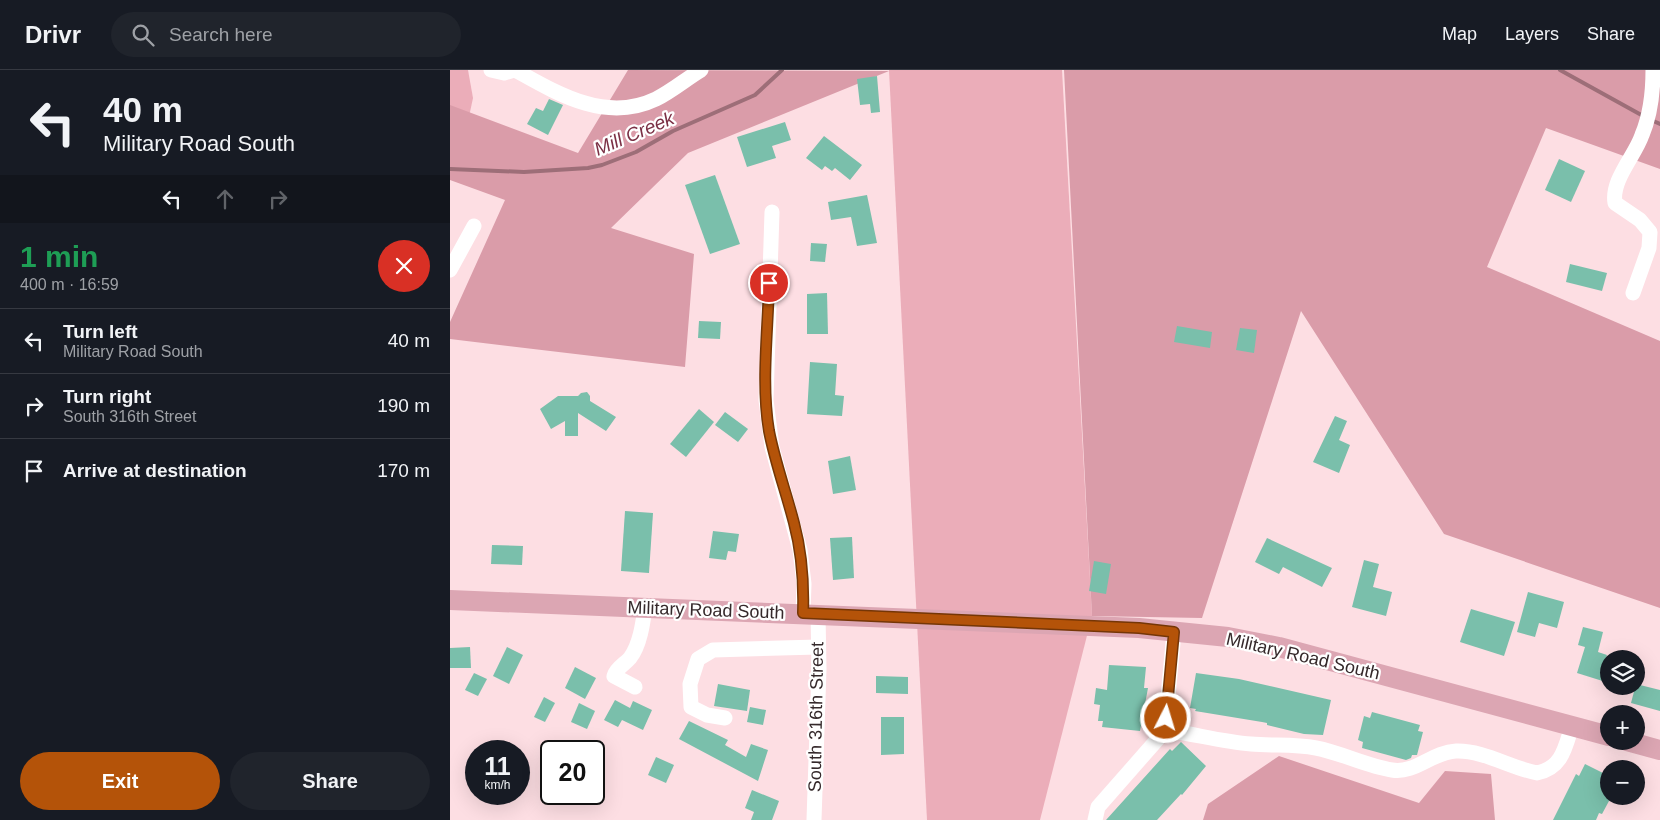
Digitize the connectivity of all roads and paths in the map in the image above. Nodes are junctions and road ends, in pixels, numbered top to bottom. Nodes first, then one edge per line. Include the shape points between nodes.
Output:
1 (491, 70) edge
2 (513, 70) edge
3 (701, 70) edge
4 (1653, 70) edge
5 (772, 212) dead end
6 (474, 226) dead end
7 (450, 270) edge
8 (1633, 293) dead end
9 (450, 600) edge
10 (645, 607) junction
11 (810, 614) junction
12 (1174, 632) junction
13 (818, 646) junction
14 (635, 687) dead end
15 (725, 718) dead end
16 (1572, 726) junction
17 (1163, 733) junction
18 (1600, 734) edge
19 (1645, 746) edge
20 (1660, 750) edge
21 (814, 820) edge
22 (1095, 820) edge

1 - 2 street via 499,73
2 - 3 street via 592,107 616,109 656,99
4 - 8 street via 1642,135 1614,195 1615,203 1640,220 1650,232 1649,248
5 - 11 street, South 316th Street via 766,400 772,447 800,550
6 - 7 street
9 - 10 main road, Military Road South
10 - 11 main road, Military Road South
10 - 14 street via 643,624 631,657 614,676
11 - 12 main road, Military Road South
11 - 13 street, South 316th Street
12 - 16 main road, Military Road South via 1228,637 1279,647
12 - 17 street
13 - 15 street via 713,650 698,659 690,684 691,707 707,715
13 - 21 street, South 316th Street
16 - 17 street via 1557,765 1537,773 1458,751 1431,757 1403,771 1314,748 1251,744 1172,731
16 - 18 main road, Military Road South
17 - 22 street via 1098,807
19 - 20 main road

